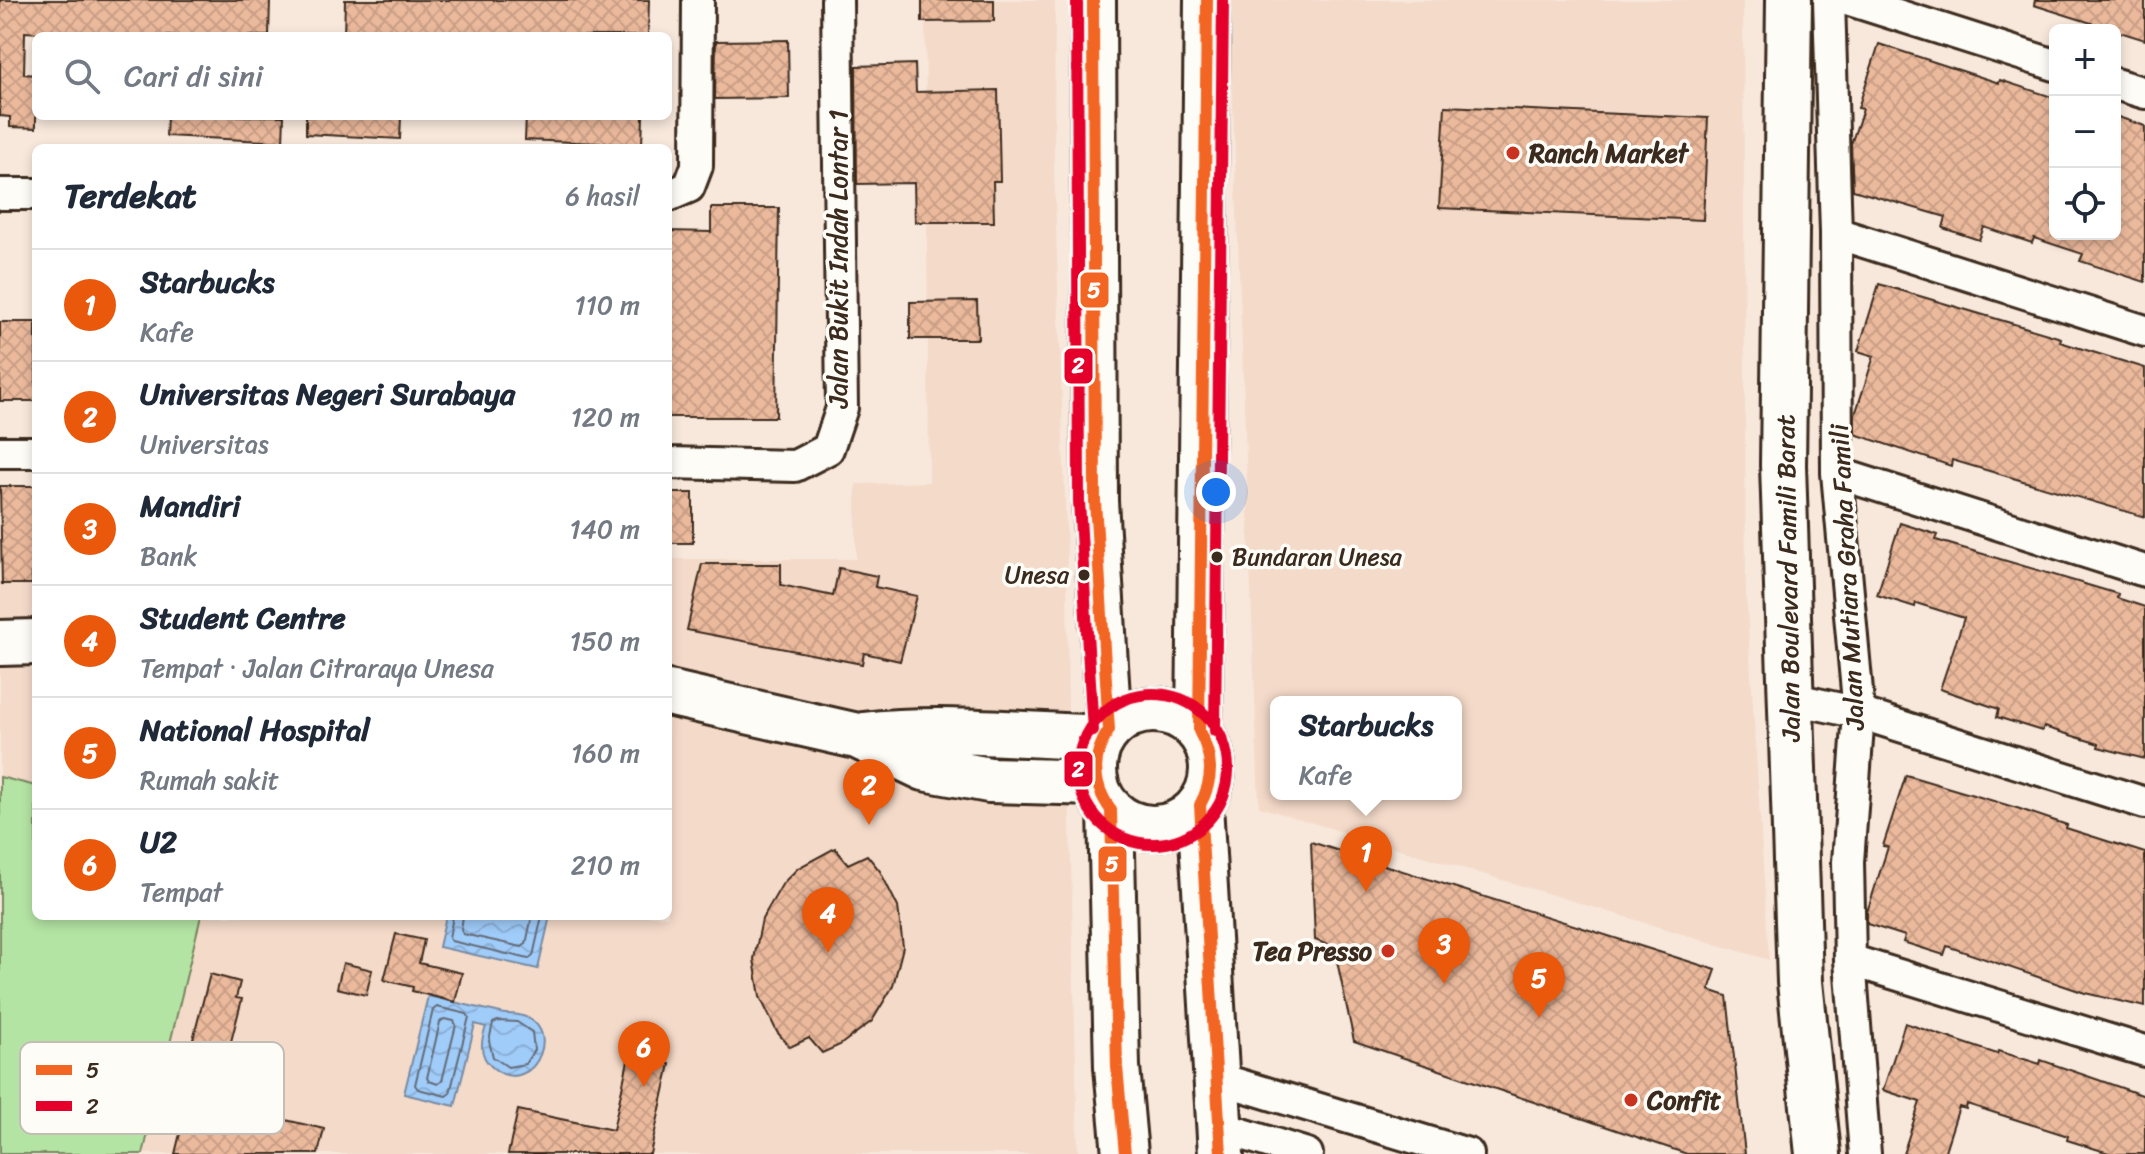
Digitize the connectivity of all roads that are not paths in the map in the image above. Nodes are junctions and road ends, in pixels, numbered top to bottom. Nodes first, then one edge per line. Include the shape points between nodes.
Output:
1 (698, 0) edge
2 (837, 0) edge
3 (1093, 0) edge
4 (1207, 0) edge
5 (1789, 0) edge
6 (1829, 0) edge
7 (1850, 0) edge
8 (2049, 63) edge
9 (2121, 86) edge
10 (2145, 93) edge
11 (0, 194) edge
12 (32, 194) edge
13 (672, 194) edge
14 (1836, 233) junction
15 (2145, 331) edge
16 (0, 452) edge
17 (32, 452) edge
18 (672, 463) edge
19 (1837, 473) junction
20 (2145, 571) edge
21 (32, 642) edge
22 (0, 643) edge
23 (672, 694) edge
24 (1790, 698) junction
25 (1859, 713) junction
26 (1199, 731) junction
27 (1106, 734) junction
28 (857, 736) junction
29 (2145, 803) edge
30 (1106, 810) junction
31 (1201, 822) junction
32 (1850, 960) junction
33 (2145, 1051) edge
34 (1217, 1078) junction
35 (1220, 1141) edge
36 (1125, 1154) edge
37 (1307, 1154) edge
38 (1468, 1154) edge
39 (1818, 1154) edge
40 (1865, 1154) edge

1 - 13 street via 697,166 689,187
2 - 18 street, Jalan Bukit Indah Lontar 1 via 842,408 828,449 795,466
3 - 27 main road via 1095,501
4 - 26 main road
5 - 24 main road, Jalan Boulevard Famili Barat via 1783,465
6 - 14 street, Jalan Mutiara Graha Famili
7 - 8 street
9 - 10 street
11 - 12 street
14 - 15 street
14 - 19 street, Jalan Mutiara Graha Famili
16 - 17 street
19 - 20 street
19 - 25 street, Jalan Mutiara Graha Famili
21 - 22 main road
23 - 28 main road
24 - 25 street
24 - 39 main road, Jalan Boulevard Famili Barat via 1800,982
25 - 29 street
25 - 32 street, Jalan Mutiara Graha Famili via 1848,862
26 - 27 main road via 1171,713 1154,710 1122,719
26 - 31 main road via 1212,776
27 - 28 main road
27 - 30 main road via 1094,768
28 - 30 main road via 924,768
30 - 31 main road via 1146,828 1185,819
30 - 36 main road
31 - 34 main road
32 - 33 street
32 - 40 street, Jalan Mutiara Graha Famili
34 - 35 main road
34 - 38 street
35 - 37 street

